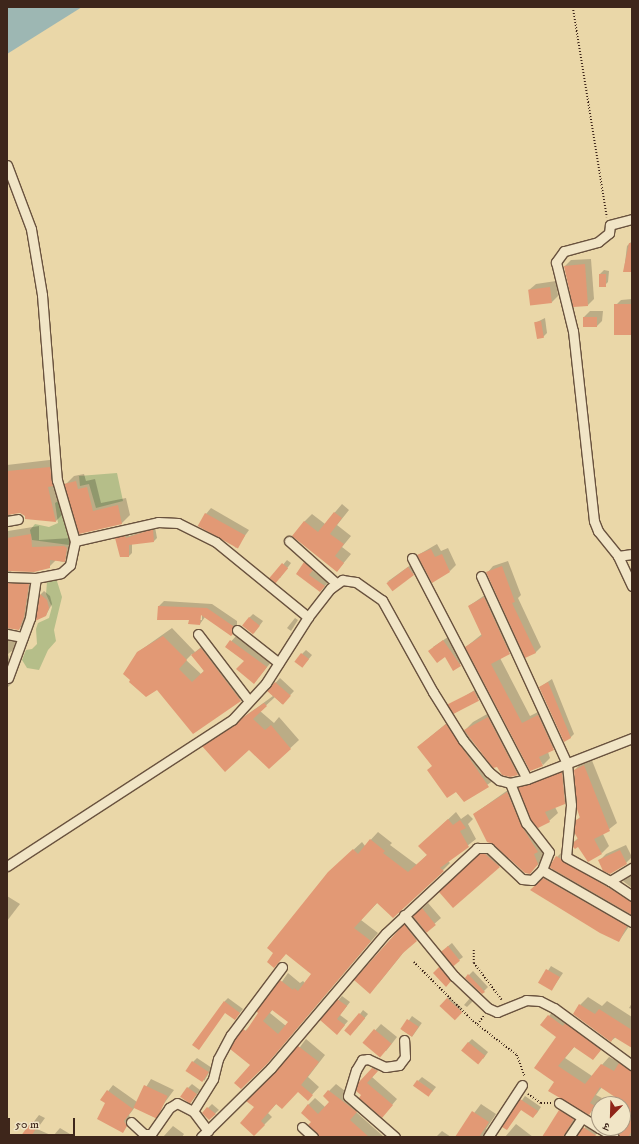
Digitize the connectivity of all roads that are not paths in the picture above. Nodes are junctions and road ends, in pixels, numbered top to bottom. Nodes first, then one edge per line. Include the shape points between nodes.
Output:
1 (7, 165) edge
2 (632, 219) edge
3 (18, 519) dead end
4 (7, 521) edge
5 (289, 540) dead end
6 (75, 541) junction
7 (632, 554) edge
8 (618, 556) junction
9 (412, 558) dead end
10 (481, 576) dead end
11 (7, 577) edge
12 (36, 578) junction
13 (336, 583) junction
14 (632, 586) edge
15 (308, 617) junction
16 (237, 630) dead end
17 (7, 634) edge
18 (198, 634) dead end
19 (23, 637) junction
20 (279, 663) junction
21 (8, 678) dead end
22 (249, 701) junction
23 (632, 738) edge
24 (568, 764) junction
25 (526, 779) junction
26 (510, 783) junction
27 (549, 852) junction
28 (565, 854) junction
29 (7, 866) edge
30 (632, 868) edge
31 (542, 870) junction
32 (610, 881) junction
33 (632, 896) edge
34 (404, 915) junction
35 (632, 922) edge
36 (282, 967) dead end
37 (404, 1040) dead end
38 (632, 1065) edge
39 (524, 1081) road end
40 (559, 1103) road end
41 (193, 1111) junction
42 (582, 1118) junction
43 (131, 1122) dead end
44 (591, 1123) edge
45 (302, 1127) dead end
46 (205, 1134) edge
47 (313, 1137) edge
48 (395, 1137) edge
49 (488, 1137) edge
50 (569, 1137) edge

1 - 6 street via 31,229 42,295 57,480
2 - 8 street via 610,225 609,233 604,239 564,251 556,262 573,331 594,521 598,531
3 - 4 street
5 - 13 street
6 - 12 street via 70,565 65,570
6 - 15 street via 158,522 178,523 216,542
7 - 8 street
8 - 14 street
9 - 25 street
10 - 24 street
11 - 12 street
12 - 19 street via 30,618
13 - 15 street
13 - 26 street via 347,579 356,582 382,600 433,692 464,740 489,772 499,780
15 - 20 street
16 - 20 street
17 - 19 street
18 - 22 street
19 - 21 street
20 - 22 street via 266,683
22 - 29 street via 232,720
23 - 24 street
24 - 25 street
24 - 28 street via 571,806
25 - 26 street
26 - 27 street via 526,823
27 - 28 street
27 - 31 street
28 - 32 street via 568,859
30 - 32 street
31 - 34 street via 532,880 522,879 489,848 480,846
31 - 35 street
32 - 33 street
34 - 38 street via 471,995 493,1011 497,1012 526,1000 547,1004
34 - 46 street via 271,1068
36 - 41 street via 231,1035 218,1059 213,1079
37 - 48 street via 405,1057 399,1065 385,1067 368,1059 362,1060 348,1096
39 - 49 street
40 - 42 street
41 - 43 street via 182,1104 173,1104 154,1132 148,1135
41 - 46 street
42 - 44 street
42 - 50 street
45 - 47 street

